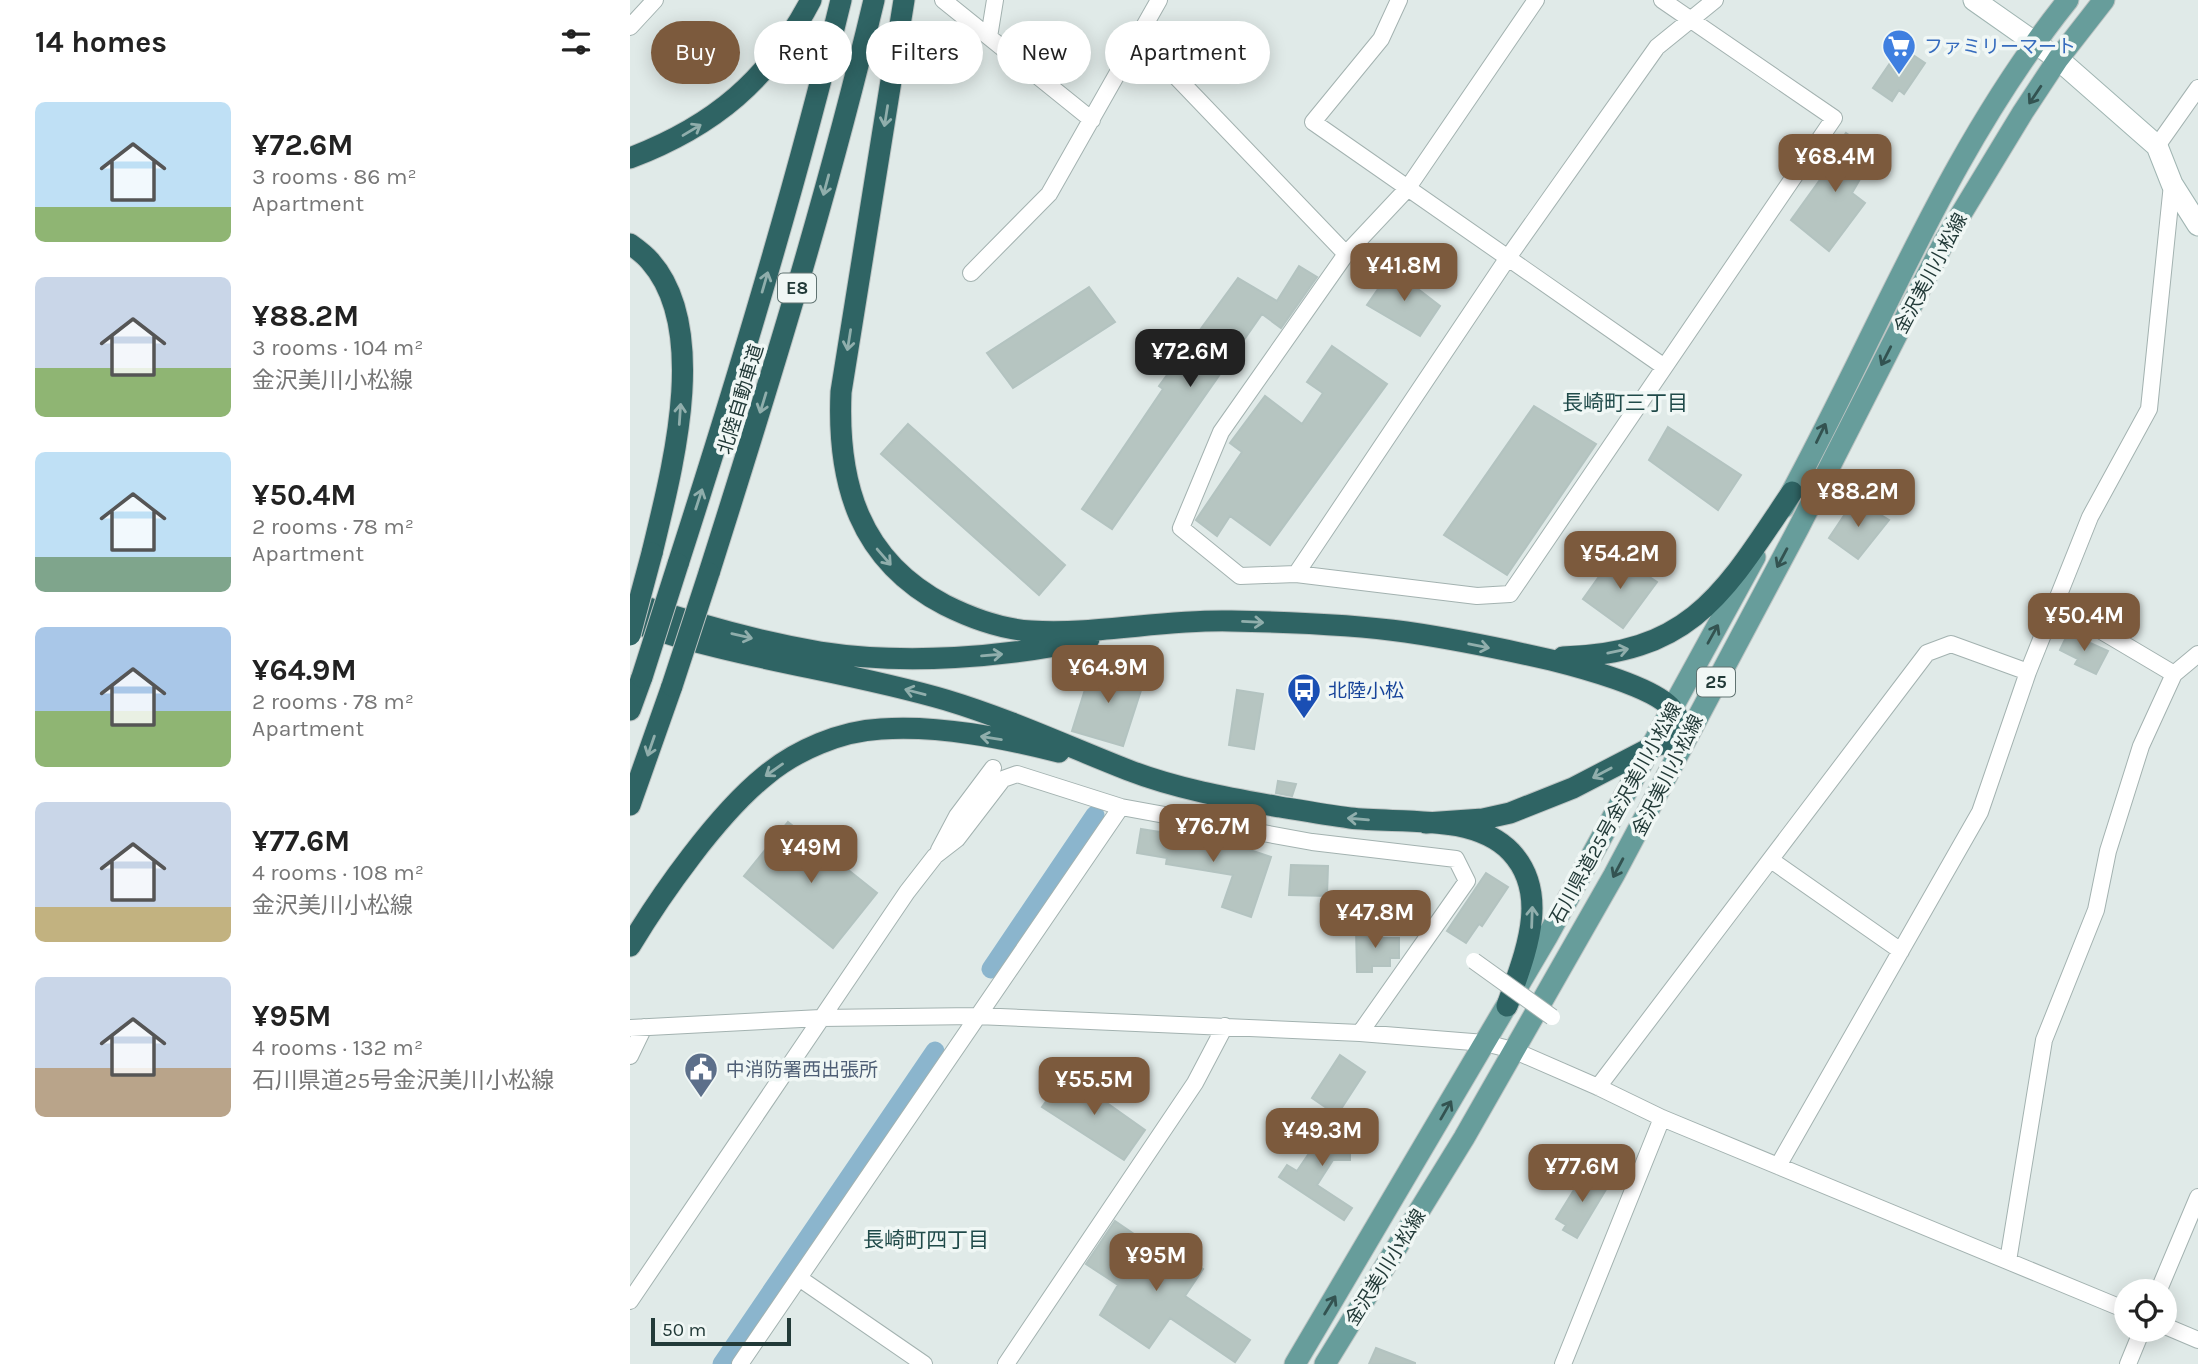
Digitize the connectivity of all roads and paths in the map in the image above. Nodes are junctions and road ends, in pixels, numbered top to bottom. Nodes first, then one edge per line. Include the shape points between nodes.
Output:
1 (811, 0) edge
2 (841, 0) edge
3 (874, 0) edge
4 (904, 0) edge
5 (943, 0) edge
6 (995, 0) edge
7 (1159, 0) edge
8 (1399, 0) edge
9 (1536, 0) edge
10 (1662, 0) edge
11 (1715, 0) edge
12 (1973, 0) edge
13 (2068, 0) edge
14 (2104, 0) edge
15 (643, 4) edge
16 (1691, 20) junction
17 (1147, 21) edge
18 (630, 27) edge
19 (989, 37) junction
20 (2035, 41) junction
21 (2058, 60) junction
22 (1112, 84) edge
23 (1183, 84) edge
24 (2198, 88) edge
25 (1092, 120) junction
26 (2157, 146) junction
27 (630, 159) edge
28 (2172, 184) junction
29 (1407, 189) junction
30 (2198, 225) edge
31 (630, 244) edge
32 (1346, 254) junction
33 (1507, 259) junction
34 (971, 273) dead end
35 (1663, 366) junction
36 (1792, 492) junction
37 (1296, 574) junction
38 (630, 602) edge
39 (2056, 604) junction
40 (630, 621) edge
41 (1149, 625) junction
42 (630, 635) edge
43 (1526, 654) junction
44 (2198, 654) edge
45 (2028, 672) junction
46 (2174, 674) junction
47 (1672, 708) junction
48 (630, 710) edge
49 (1687, 737) junction
50 (1652, 747) junction
51 (993, 768) dead end
52 (1129, 771) junction
53 (630, 805) edge
54 (1121, 807) junction
55 (1426, 823) junction
56 (936, 856) junction
57 (1770, 860) junction
58 (630, 946) edge
59 (1901, 951) junction
60 (1474, 961) dead end
61 (1507, 1006) junction
62 (976, 1016) junction
63 (1552, 1017) dead end
64 (821, 1018) junction
65 (1225, 1026) junction
66 (637, 1027) edge
67 (1360, 1033) junction
68 (1485, 1043) junction
69 (1513, 1050) junction
70 (630, 1056) edge
71 (1598, 1087) junction
72 (1662, 1118) junction
73 (1778, 1166) junction
74 (2198, 1197) edge
75 (2008, 1261) junction
76 (799, 1278) junction
77 (2163, 1279) edge
78 (630, 1301) edge
79 (2114, 1305) edge
80 (2177, 1331) edge
81 (2198, 1340) edge
82 (2137, 1342) edge
83 (740, 1364) edge
84 (924, 1364) edge
85 (1006, 1364) edge
86 (1295, 1364) edge
87 (1325, 1364) edge
88 (1563, 1364) edge
89 (2128, 1364) edge

27 -> 1 highway via 682,136 749,87 776,57
48 -> 2 highway, 北陸自動車道 / E8, bridge via 730,401 786,212
3 -> 53 highway, 北陸自動車道 / E8, bridge via 817,222 762,405
4 -> 41 highway via 841,392 842,463 857,511 878,551 901,575 927,596 961,613 1030,631
5 - 19 street
6 - 19 street
7 - 17 street
8 - 29 street via 1381,39 1313,122
9 - 29 street
10 - 16 street
11 - 16 street
12 - 20 street
13 - 20 main road, 石川県道25号金沢美川小松線 / 25
14 - 21 main road, 金沢美川小松線 / 25
15 - 18 street
16 - 33 street via 1657,47
16 - 35 street via 1834,118
19 - 25 street
20 - 21 street
36 -> 20 main road, 石川県道25号金沢美川小松線 / 25 via 1914,246 1993,105
21 - 26 street
21 -> 49 main road, 金沢美川小松線 / 25 via 1944,242
22 - 25 street
23 - 32 street
24 - 26 street
25 - 34 street via 1049,194
26 - 28 street
28 - 30 street
28 - 39 street via 2149,409 2090,517
29 - 32 street
29 - 33 street
42 -> 31 highway, bridge via 679,426 682,381 676,313 666,286 651,262
32 - 37 street via 1221,432 1181,528 1240,576
33 - 35 street
33 - 37 street
35 - 37 street via 1510,594 1477,596
43 -> 36 highway via 1610,653 1678,629 1719,594
47 -> 36 main road, 石川県道25号金沢美川小松線 / 25
38 -> 41 highway via 770,642 877,656 933,658 1020,652
39 - 45 street
39 - 46 street
52 -> 40 highway via 945,699 713,648
41 -> 43 highway via 1229,621 1376,628
43 - 47 highway via 1628,683
44 - 46 street
45 - 57 street via 1951,644 1927,653
45 - 59 street via 1980,812
46 - 75 street via 2141,746 2108,851 2096,909 2044,1040
47 - 49 highway
47 - 50 main road, 石川県道25号金沢美川小松線 / 25
49 - 50 highway
49 -> 69 main road, 金沢美川小松線 / 25
50 -> 55 highway via 1573,788 1520,809 1483,819
50 - 61 main road, 石川県道25号金沢美川小松線 / 25
51 - 56 street via 957,816
55 -> 52 highway via 1350,818 1249,802
52 -> 58 highway via 1031,745 939,731 851,733 791,759 740,800 671,885
54 - 56 street via 1017,774 1003,779 957,839
54 - 62 street
54 - 67 street via 1312,842 1456,859 1468,881
61 -> 55 highway via 1531,931 1533,908 1522,869 1505,847 1480,831
56 - 64 street
57 - 59 street
57 - 71 street
59 - 73 street
60 - 63 street, bridge
61 - 68 main road, 石川県道25号金沢美川小松線 / 25
62 - 64 street
62 - 65 street
62 - 76 street
64 - 66 street
64 - 78 street
65 - 67 street
65 - 85 street via 1195,1083
66 - 70 street
67 - 68 street
68 - 69 street
86 -> 68 main road, 石川県道25号金沢美川小松線 / 25
69 - 71 street
69 - 87 main road, 金沢美川小松線 / 25
71 - 72 street
72 - 73 street
72 - 88 street
73 - 75 street
74 - 77 street
75 - 79 street
76 - 83 street
76 - 84 street
80 - 81 street
82 - 89 street

